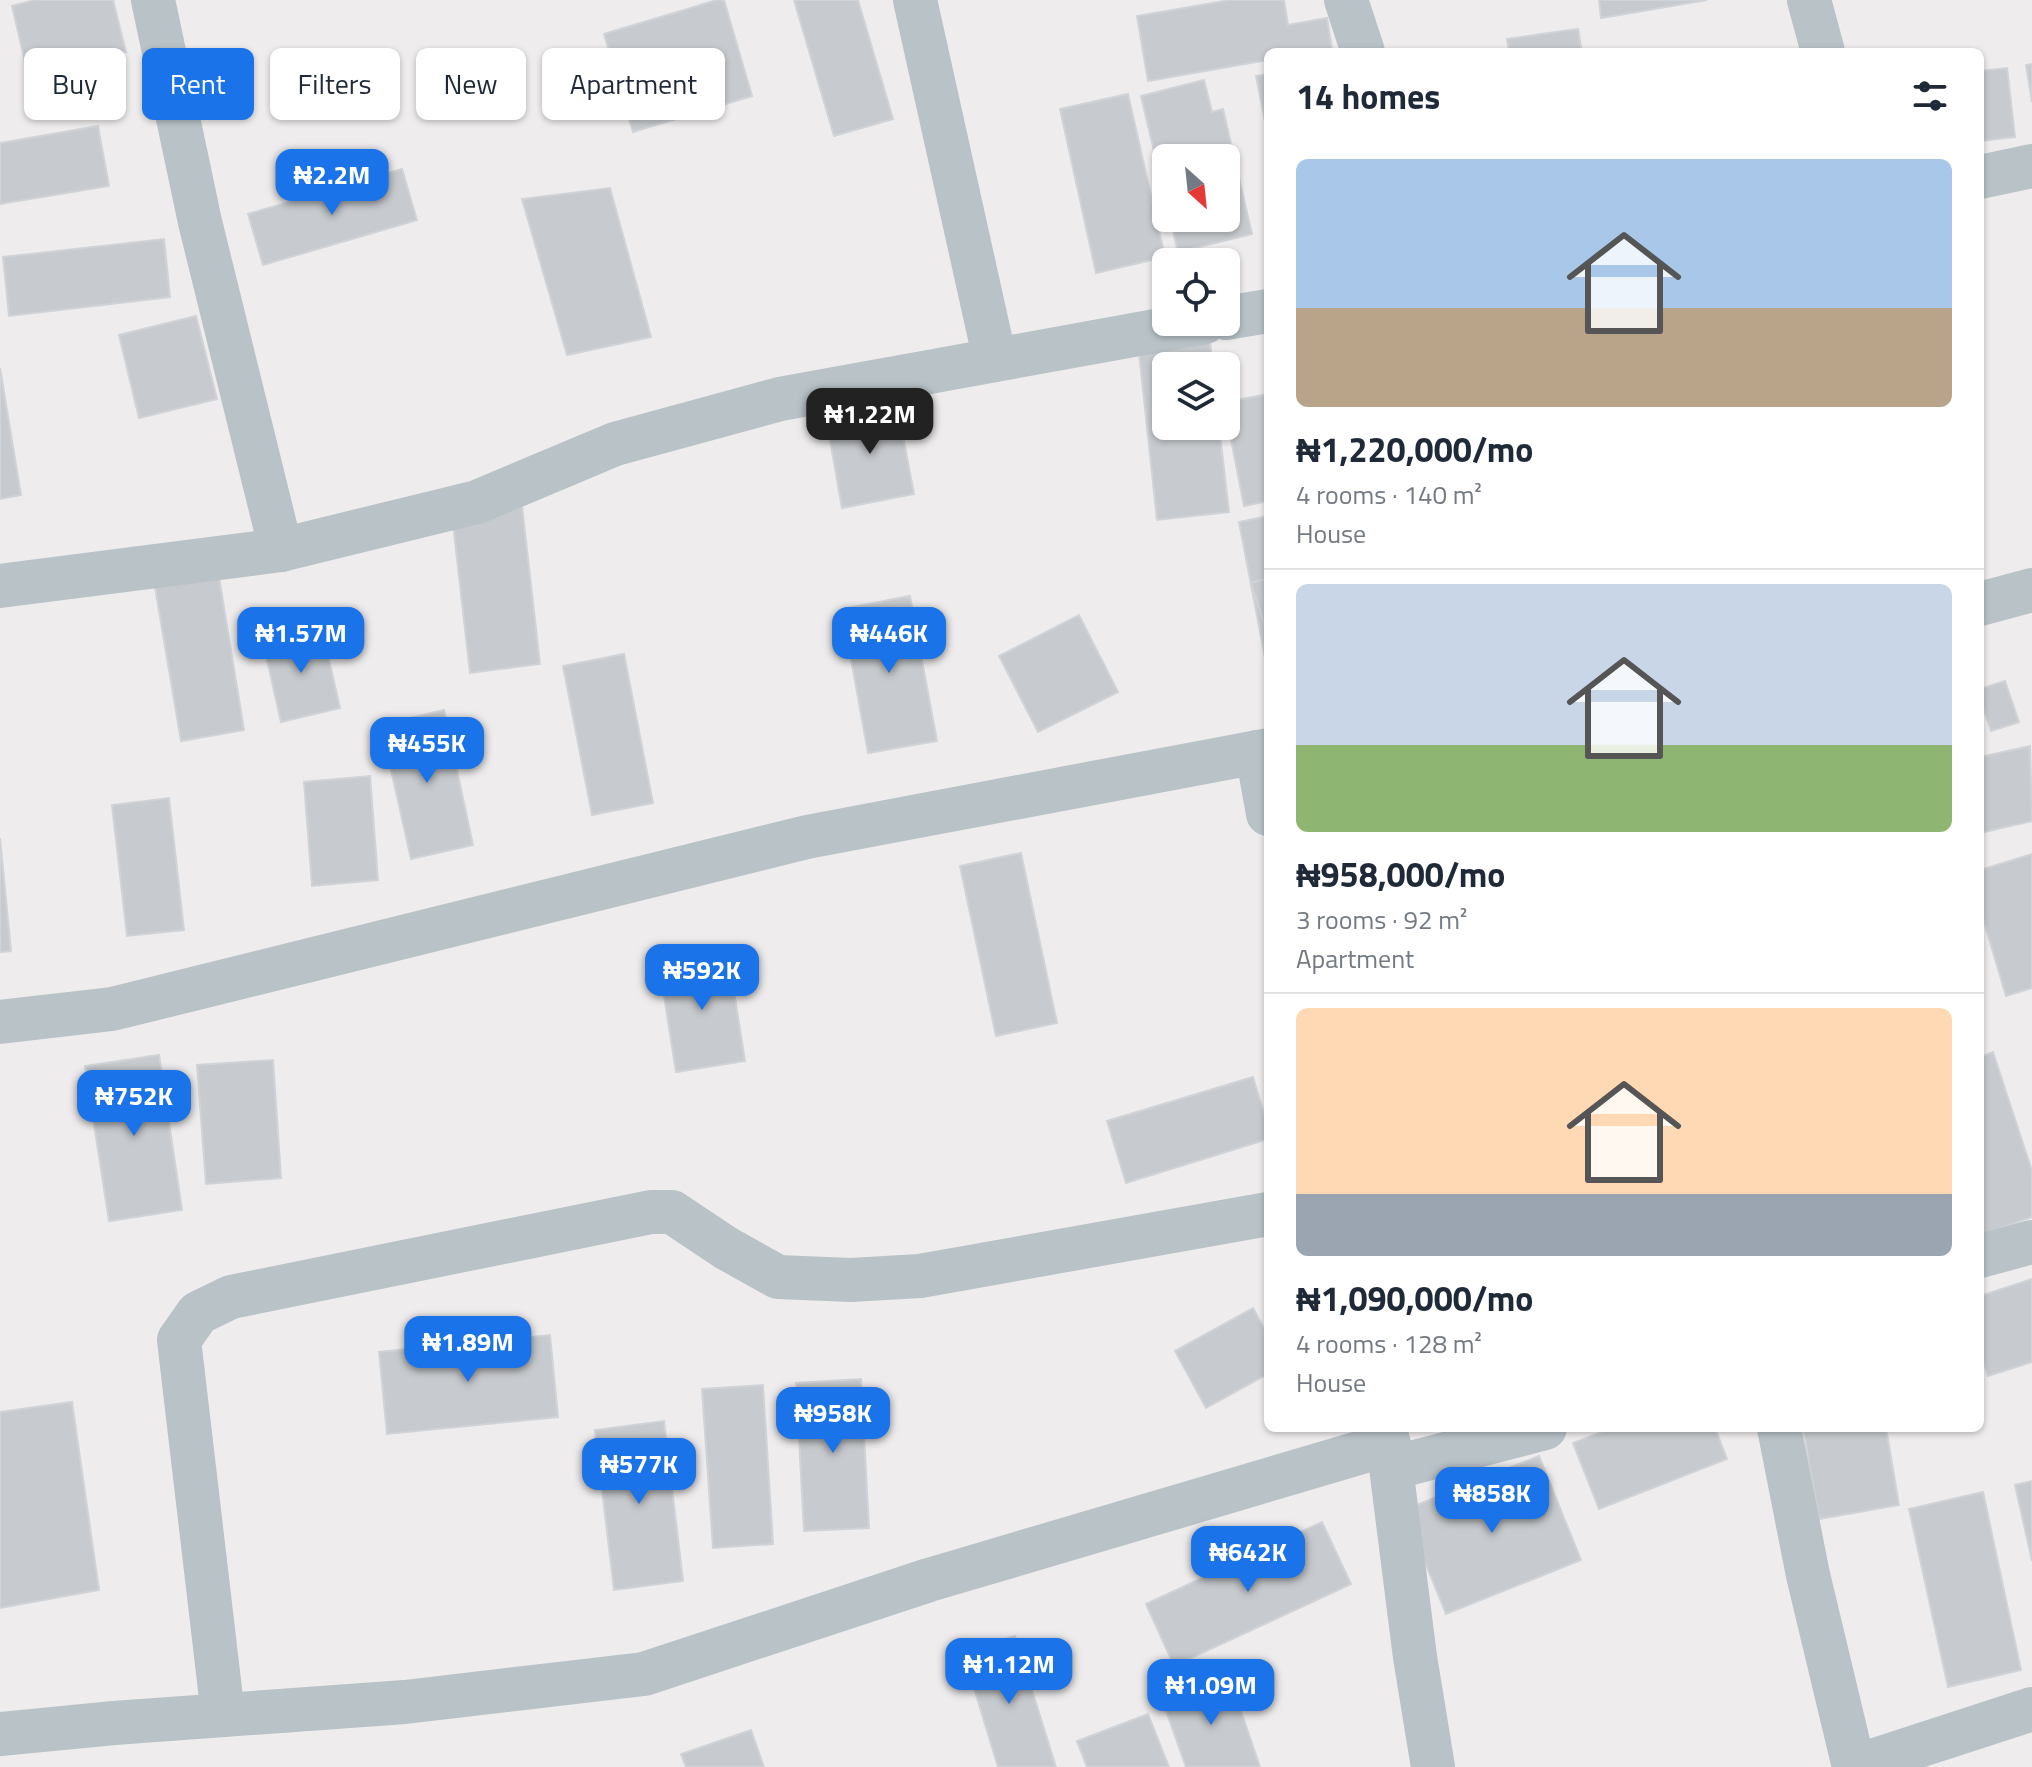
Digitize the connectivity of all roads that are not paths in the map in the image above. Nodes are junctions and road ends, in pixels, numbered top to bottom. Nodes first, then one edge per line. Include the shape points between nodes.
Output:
1 (153, 0) edge
2 (915, 0) edge
3 (1346, 0) edge
4 (1809, 0) edge
5 (1362, 48) edge
6 (1822, 48) edge
7 (2032, 166) edge
8 (1984, 176) edge
9 (1264, 312) edge
10 (1240, 316) edge
11 (1152, 332) edge
12 (995, 360) junction
13 (281, 550) junction
14 (0, 586) edge
15 (2032, 590) edge
16 (1984, 603) edge
17 (1262, 751) edge
18 (1264, 772) edge
19 (0, 1022) edge
20 (1264, 1215) edge
21 (2032, 1242) edge
22 (1984, 1255) edge
23 (1512, 1432) edge
24 (1780, 1432) edge
25 (1389, 1447) edge
26 (2032, 1709) edge
27 (223, 1715) junction
28 (0, 1734) edge
29 (1433, 1767) edge
30 (1854, 1767) edge

1 - 13 street via 200,222
2 - 12 street
3 - 5 street
4 - 6 street
7 - 8 street
9 - 10 street
11 - 12 street
12 - 13 street via 780,399 615,444 477,502
13 - 14 street
15 - 16 street
17 - 18 street
17 - 19 street via 807,837 112,1009
20 - 27 street via 920,1276 851,1280 778,1277 672,1212 651,1212 231,1297 198,1313 179,1340
21 - 22 street
23 - 25 street
24 - 30 street
25 - 27 street via 929,1580 644,1674 405,1702
25 - 29 street
26 - 30 street
27 - 28 street

